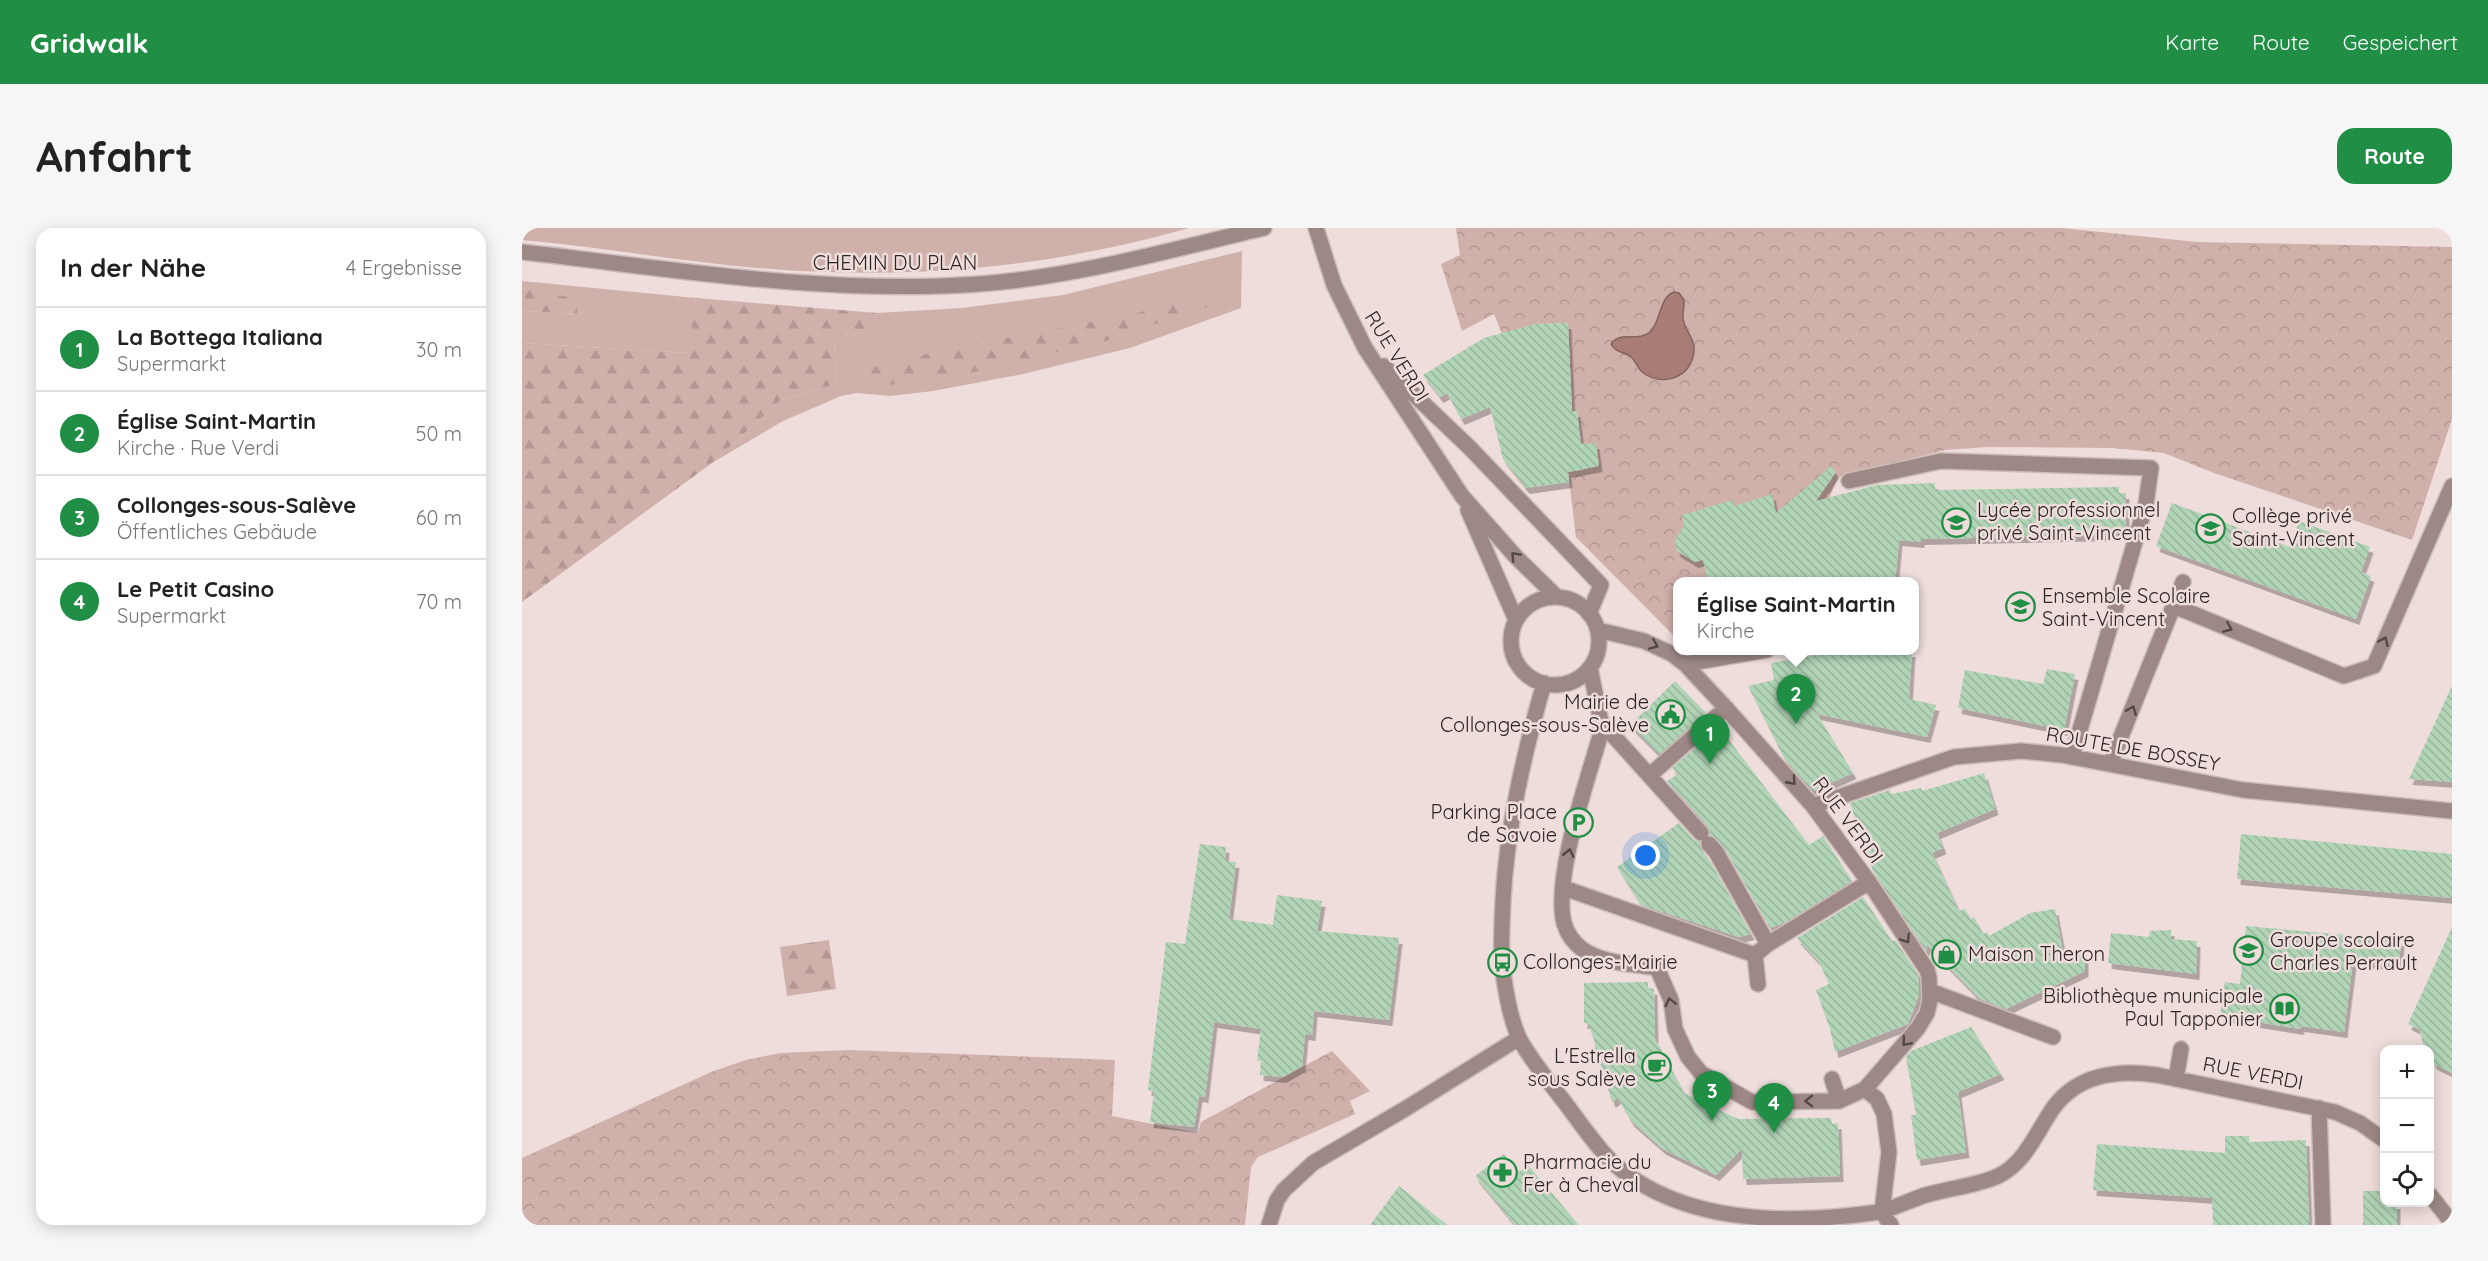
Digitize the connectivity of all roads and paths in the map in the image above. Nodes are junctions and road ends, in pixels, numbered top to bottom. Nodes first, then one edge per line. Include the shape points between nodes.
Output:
1 (1264, 228) edge
2 (1316, 228) edge
3 (522, 252) edge
4 (1365, 348) junction
5 (1849, 481) dead end
6 (2452, 486) edge
7 (1462, 496) junction
8 (2184, 582) dead end
9 (1557, 597) junction
10 (2174, 606) junction
11 (1589, 614) junction
12 (1516, 620) junction
13 (1598, 630) junction
14 (1742, 655) edge
15 (1685, 664) junction
16 (1590, 668) junction
17 (1544, 683) junction
18 (1726, 708) junction
19 (1601, 722) junction
20 (2072, 757) junction
21 (2110, 764) junction
22 (1650, 775) junction
23 (1813, 806) junction
24 (2452, 811) edge
25 (1869, 882) junction
26 (1564, 888) junction
27 (1768, 944) junction
28 (1755, 955) junction
29 (1758, 984) dead end
30 (1930, 991) junction
31 (2053, 1037) dead end
32 (1519, 1038) junction
33 (2181, 1049) dead end
34 (1832, 1079) dead end
35 (2176, 1079) junction
36 (1865, 1089) junction
37 (1839, 1101) junction
38 (2319, 1108) junction
39 (2380, 1137) edge
40 (2434, 1200) edge
41 (2441, 1209) junction
42 (1882, 1212) junction
43 (2452, 1223) edge
44 (1269, 1225) edge
45 (1891, 1225) edge
46 (2323, 1225) edge
47 (2439, 1225) edge

1 - 3 street, CHEMIN DU PLAN via 1077,271 926,287 774,282
2 - 4 street, RUE VERDI via 1334,285
4 - 7 street, RUE VERDI
4 - 11 street via 1470,448 1601,585
5 - 20 street via 1941,461 2151,468 2146,504
10 -> 6 street via 2344,676 2373,666
9 -> 7 street, RUE VERDI
7 - 12 street, RUE VERDI
8 - 10 street
9 - 11 street via 1575,602
9 - 12 street via 1537,600
21 -> 10 street
11 - 13 street
12 - 17 street via 1511,642 1518,664
13 -> 15 street, RUE VERDI via 1657,646
13 - 16 street via 1598,650
14 - 15 street
15 - 18 street, RUE VERDI
16 - 17 street via 1564,684
16 - 19 street
17 - 32 street via 1512,816 1501,930 1503,977
18 - 22 street
18 -> 23 street, RUE VERDI
19 - 22 street
26 -> 19 street
20 - 21 street, ROUTE DE BOSSEY
20 - 23 street, ROUTE DE BOSSEY via 2021,751 1954,757
21 - 24 street, ROUTE DE BOSSEY via 2235,789
22 - 27 street via 1716,852
23 - 25 street, RUE VERDI
25 - 27 street
25 -> 30 street, RUE VERDI via 1927,970
26 - 28 street
37 -> 26 street via 1752,1102 1701,1073 1688,1057 1675,1029 1665,976 1657,968 1596,957 1577,945 1567,931
27 - 28 street
28 - 29 street
30 - 31 street
30 -> 36 street via 1927,1014 1918,1028
32 - 42 street, RUE VERDI via 1613,1163 1672,1204 1729,1222 1770,1225 1846,1220
32 - 44 street via 1313,1163 1284,1190
33 - 35 street
34 - 37 street
35 - 38 street, RUE VERDI
35 - 42 street, RUE VERDI via 2136,1072 2097,1076 2070,1091 2053,1107 2027,1151 2008,1170
36 - 37 street
36 - 42 street via 1881,1105 1886,1125 1889,1152
38 - 39 street, RUE VERDI via 2360,1123
38 - 46 street
40 - 41 street
41 - 43 street
41 - 47 street
42 - 45 street

